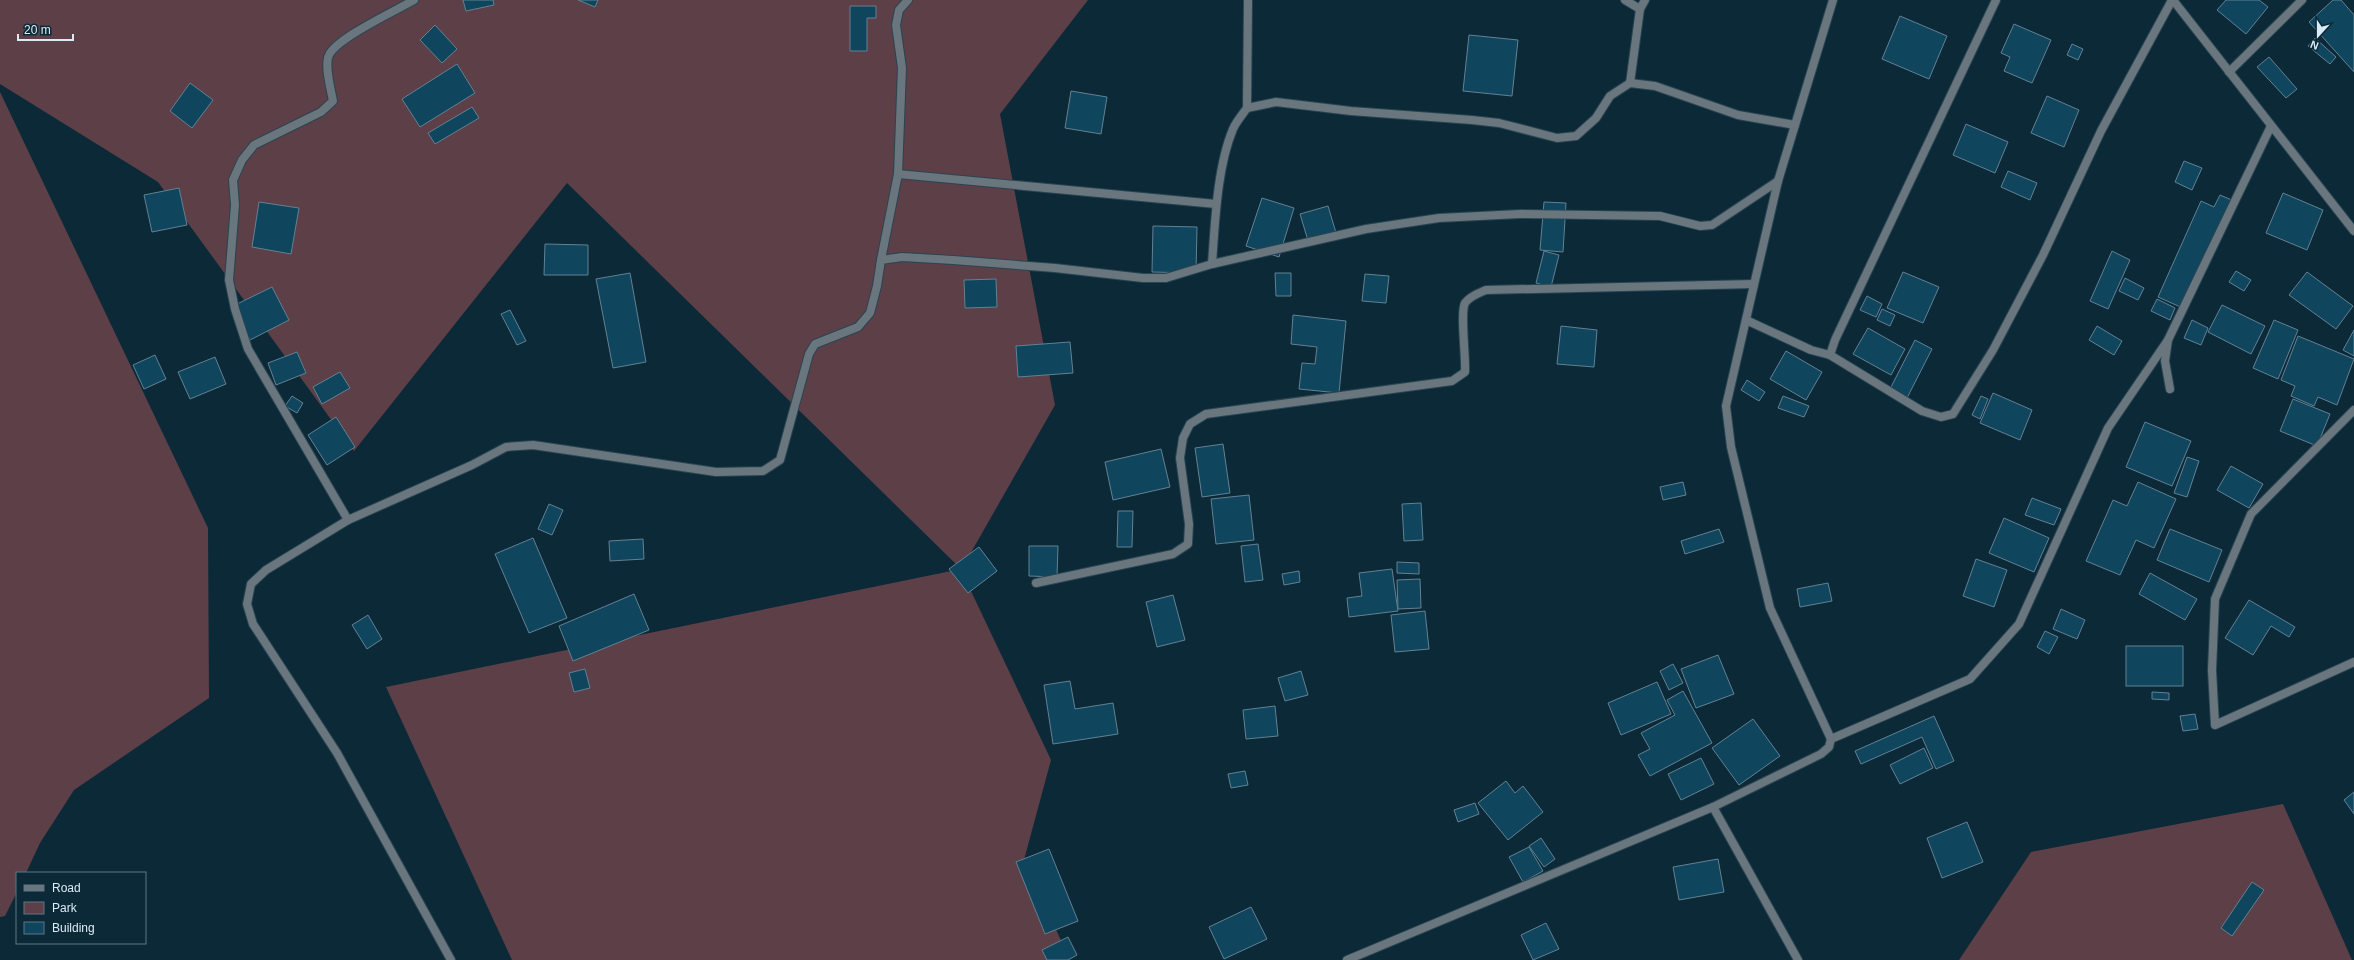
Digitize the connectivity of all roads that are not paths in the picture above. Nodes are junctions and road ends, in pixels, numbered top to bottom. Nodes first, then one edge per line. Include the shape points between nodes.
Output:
1 (414, 0) edge
2 (908, 0) edge
3 (1248, 0) edge
4 (1625, 0) edge
5 (1645, 0) edge
6 (1833, 0) edge
7 (1996, 0) edge
8 (2172, 0) edge
9 (2302, 0) edge
10 (1640, 8) junction
11 (2229, 72) junction
12 (1630, 83) junction
13 (1247, 108) junction
14 (1795, 125) junction
15 (2271, 126) junction
16 (898, 174) junction
17 (1778, 181) junction
18 (1216, 204) junction
19 (2354, 231) edge
20 (881, 260) junction
21 (1212, 264) junction
22 (1754, 284) junction
23 (1746, 320) junction
24 (2168, 340) junction
25 (1830, 355) junction
26 (2170, 389) dead end
27 (2354, 410) edge
28 (348, 520) junction
29 (1036, 583) dead end
30 (2354, 662) edge
31 (1831, 738) junction
32 (1713, 807) junction
33 (451, 960) edge
34 (1347, 960) edge
35 (1798, 960) edge

1 - 28 street via 340,42 328,56 328,77 333,101 321,112 254,145 242,160 233,180 235,205 229,280 248,349
2 - 16 street via 899,10 896,26 902,68
3 - 13 street
4 - 10 street
5 - 10 street
6 - 14 street
7 - 25 street via 1838,333
8 - 11 street
8 - 25 street via 2101,131 2043,255 1997,344 1953,414 1941,417 1922,411
9 - 11 street
10 - 12 street
11 - 15 street
12 - 13 street via 1610,96 1596,118 1576,136 1557,138 1499,123 1472,120 1351,111 1276,102
12 - 14 street via 1655,86 1738,115
13 - 18 street via 1233,128
14 - 17 street
15 - 19 street
15 - 24 street
16 - 18 street
16 - 20 street
17 - 21 street via 1712,225 1700,226 1660,216 1520,214 1439,218 1366,229
17 - 22 street
18 - 21 street
20 - 21 street via 902,257 1055,268 1143,278 1166,278
20 - 28 street via 870,313 858,327 815,344 809,354 780,460 764,471 716,472 533,445 506,447 472,465
22 - 23 street
22 - 29 street via 1486,290 1473,295 1465,304 1463,317 1465,372 1452,381 1206,414 1190,424 1183,438 1180,458 1189,524 1188,544 1173,554
23 - 25 street via 1811,350
23 - 31 street via 1726,406 1731,448 1770,608
24 - 26 street via 2165,361
24 - 31 street via 2108,428 2020,624 1970,679
27 - 30 street via 2251,514 2215,599 2212,670 2215,725
28 - 33 street via 266,570 252,584 247,604 253,624 337,753
31 - 32 street via 1830,747 1821,754
32 - 34 street
32 - 35 street

